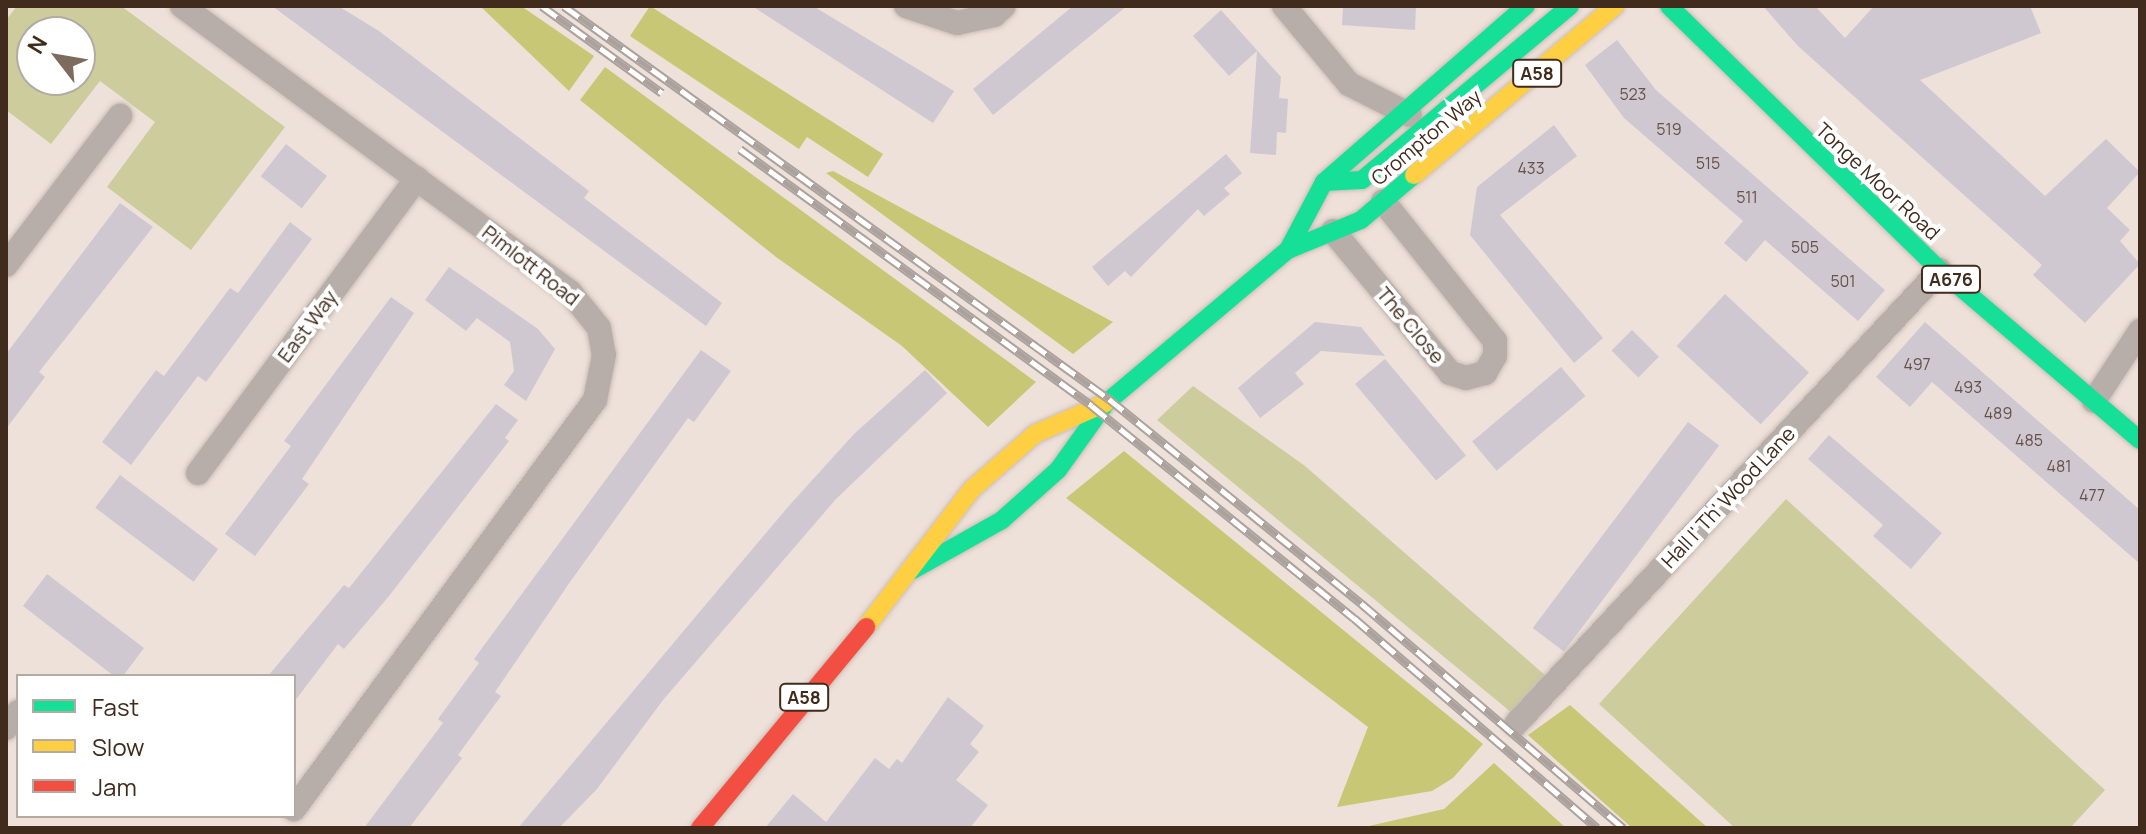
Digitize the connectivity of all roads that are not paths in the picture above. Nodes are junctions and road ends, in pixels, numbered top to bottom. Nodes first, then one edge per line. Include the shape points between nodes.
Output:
1 (182, 6) edge
2 (906, 6) edge
3 (1004, 6) edge
4 (1284, 6) edge
5 (1526, 6) edge
6 (1570, 6) edge
7 (1615, 6) edge
8 (1669, 6) edge
9 (1403, 111) junction
10 (120, 116) dead end
11 (1431, 125) junction
12 (417, 178) junction
13 (1324, 182) junction
14 (1383, 201) junction
15 (1333, 231) junction
16 (1288, 250) junction
17 (6, 265) edge
18 (1940, 270) junction
19 (2140, 331) edge
20 (2094, 401) junction
21 (1106, 403) junction
22 (2140, 440) edge
23 (198, 473) dead end
24 (913, 570) junction
25 (1516, 724) dead end
26 (296, 806) edge
27 (700, 828) edge

1 - 12 street, Pimlott Road
2 - 3 street via 957,23 994,15
4 - 9 street via 1349,84
5 - 9 main road, Crompton Way / A58
6 - 11 main road
7 - 14 main road, Crompton Way / A58
8 - 18 main road, Tonge Moor Road / A676 via 1765,106
9 - 11 street
9 - 13 main road, Crompton Way / A58
10 - 17 street
11 - 13 main road via 1362,180
12 - 23 street, East Way
12 - 26 street, Pimlott Road via 586,308 599,328 602,379 595,400
13 - 16 main road, Crompton Way / A58
14 - 15 main road, Crompton Way / A58
14 - 15 street, The Close via 1495,341 1485,373 1466,378 1450,373
15 - 16 main road, Crompton Way / A58
16 - 21 main road, Crompton Way / A58
18 - 20 main road, Tonge Moor Road / A676
18 - 25 street, Hall I' Th' Wood Lane
19 - 20 street
20 - 22 main road, Tonge Moor Road / A676
21 - 24 main road, Crompton Way / A58 via 1058,470 1002,520
21 - 24 main road, Crompton Way / A58 via 1035,434 988,474 947,517
24 - 27 main road, Crompton Way / A58

